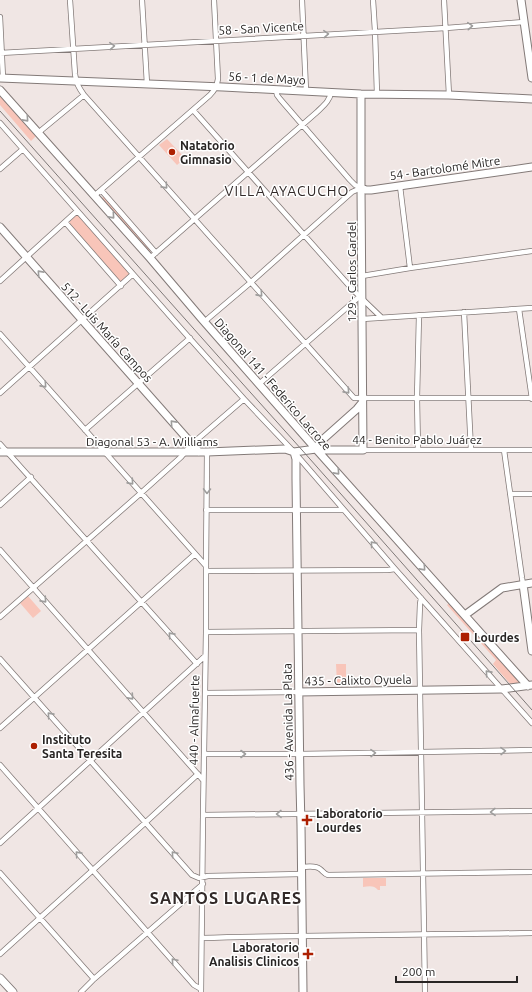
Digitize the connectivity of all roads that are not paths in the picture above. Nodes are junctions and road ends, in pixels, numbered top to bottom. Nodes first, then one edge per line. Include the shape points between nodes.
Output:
1 (70, 0) edge
2 (142, 0) edge
3 (214, 0) edge
4 (302, 0) edge
5 (373, 0) edge
6 (444, 0) edge
7 (521, 0) edge
8 (0, 16) edge
9 (524, 22) junction
10 (446, 28) junction
11 (375, 31) junction
12 (304, 36) junction
13 (216, 40) junction
14 (145, 44) junction
15 (73, 48) junction
16 (1, 53) edge
17 (2, 78) edge
18 (532, 78) edge
19 (75, 81) junction
20 (147, 84) junction
21 (216, 86) junction
22 (0, 90) edge
23 (276, 90) junction
24 (306, 91) junction
25 (331, 92) junction
26 (361, 94) junction
27 (377, 94) junction
28 (84, 95) junction
29 (449, 95) junction
30 (532, 99) edge
31 (193, 110) junction
32 (0, 122) edge
33 (302, 125) junction
34 (38, 133) junction
35 (23, 148) junction
36 (139, 157) junction
37 (532, 167) edge
38 (0, 169) edge
39 (248, 172) junction
40 (400, 186) junction
41 (361, 188) junction
42 (101, 190) junction
43 (94, 196) junction
44 (77, 211) junction
45 (194, 219) junction
46 (65, 222) junction
47 (0, 227) edge
48 (304, 235) junction
49 (532, 251) edge
50 (156, 253) junction
51 (26, 257) junction
52 (150, 258) junction
53 (410, 268) junction
54 (133, 274) junction
55 (362, 276) junction
56 (0, 281) edge
57 (250, 283) junction
58 (121, 286) junction
59 (361, 298) junction
60 (532, 308) edge
61 (519, 309) junction
62 (464, 312) junction
63 (419, 315) junction
64 (381, 318) junction
65 (362, 319) junction
66 (82, 320) junction
67 (204, 322) junction
68 (0, 334) edge
69 (190, 338) junction
70 (305, 344) junction
71 (29, 367) junction
72 (138, 383) junction
73 (259, 384) junction
74 (0, 393) edge
75 (417, 398) junction
76 (468, 398) junction
77 (532, 398) edge
78 (244, 399) junction
79 (362, 400) junction
80 (85, 430) junction
81 (0, 444) edge
82 (192, 444) junction
83 (316, 448) junction
84 (302, 450) joint
85 (363, 450) junction
86 (418, 450) junction
87 (471, 450) junction
88 (504, 450) junction
89 (532, 450) edge
90 (4, 452) edge
91 (104, 452) junction
92 (185, 452) junction
93 (199, 452) junction
94 (207, 452) junction
95 (294, 452) junction
96 (31, 477) junction
97 (141, 493) junction
98 (510, 494) junction
99 (532, 494) edge
100 (0, 505) edge
101 (206, 510) junction
102 (296, 510) junction
103 (344, 510) junction
104 (87, 540) junction
105 (0, 550) edge
106 (195, 554) junction
107 (206, 569) junction
108 (395, 569) junction
109 (297, 570) junction
110 (532, 582) edge
111 (523, 584) junction
112 (33, 588) junction
113 (421, 598) junction
114 (141, 602) junction
115 (465, 615) junction
116 (0, 617) edge
117 (419, 630) junction
118 (298, 631) junction
119 (206, 632) junction
120 (531, 633) edge
121 (88, 650) junction
122 (532, 652) edge
123 (205, 656) junction
124 (0, 659) edge
125 (197, 664) junction
126 (531, 687) edge
127 (502, 689) junction
128 (420, 691) junction
129 (298, 692) junction
130 (205, 693) junction
131 (35, 698) junction
132 (144, 712) junction
133 (532, 723) edge
134 (0, 728) edge
135 (532, 750) edge
136 (422, 752) junction
137 (204, 754) junction
138 (299, 754) junction
139 (90, 760) junction
140 (0, 765) edge
141 (198, 774) junction
142 (204, 780) junction
143 (38, 808) junction
144 (532, 811) edge
145 (423, 813) junction
146 (300, 814) junction
147 (203, 815) junction
148 (146, 822) junction
149 (0, 843) edge
150 (93, 870) junction
151 (301, 870) junction
152 (532, 872) edge
153 (0, 873) edge
154 (424, 874) junction
155 (203, 877) junction
156 (203, 884) junction
157 (40, 918) junction
158 (148, 932) junction
159 (532, 933) edge
160 (303, 935) junction
161 (424, 935) junction
162 (202, 938) junction
163 (0, 954) edge
164 (0, 978) edge
165 (94, 979) junction
166 (201, 991) edge
167 (13, 992) edge
168 (81, 992) edge
169 (303, 992) edge
170 (425, 992) edge

1 - 15 street
2 - 14 street
3 - 13 street
4 - 12 street
5 - 11 street
6 - 10 street
7 - 9 street
8 - 16 street
10 -> 9 street, 58 - San Vicente
9 - 18 street
10 - 11 street, 58 - San Vicente
10 - 29 street
12 -> 11 street, 58 - San Vicente
11 - 27 street
12 - 13 street, 58 - San Vicente
12 - 24 street
13 - 14 street, 58 - San Vicente
13 - 21 street
15 -> 14 street, 58 - San Vicente
14 - 20 street
15 - 16 street, 58 - San Vicente
15 - 19 street
16 - 17 street
17 - 19 street, 56 - 1 de Mayo
19 - 20 street, 56 - 1 de Mayo
19 - 28 street
20 - 21 street, 56 - 1 de Mayo
21 - 23 street, 56 - 1 de Mayo
21 - 31 street
22 -> 34 street, Diagonal 141 - Federico Lacroze
23 - 24 street, 56 - 1 de Mayo
23 - 33 street via 276,95
24 - 25 street, 56 - 1 de Mayo
25 - 26 street, 56 - 1 de Mayo
25 - 33 street via 331,98
26 - 27 street, 56 - 1 de Mayo
26 - 41 street, 129 - Carlos Gardel
27 - 29 street, 56 - 1 de Mayo
28 - 34 street
28 - 36 street
29 - 30 street, 56 - 1 de Mayo
31 - 36 street
31 - 39 street
32 - 35 street
33 - 39 street
33 - 41 street via 350,180
34 - 43 street, Diagonal 141 - Federico Lacroze
35 - 38 street
35 - 44 street
36 - 42 street
36 -> 45 street
37 - 40 street, 54 - Bartolomé Mitre
39 - 45 street
39 - 48 street
40 - 41 street, 54 - Bartolomé Mitre via 366,190
40 - 53 street
41 - 48 street via 352,192
41 - 55 street, 129 - Carlos Gardel
42 - 43 street
42 - 50 street
43 -> 52 street, Diagonal 141 - Federico Lacroze
44 - 46 street
44 - 54 street
45 - 50 street
45 - 57 street
46 - 51 street
46 - 58 street
47 - 51 street, 512 - Luis María Campos
48 - 57 street
48 - 59 street
49 - 53 street
50 - 52 street
51 - 56 street
66 -> 51 street, 512 - Luis María Campos
52 - 67 street, Diagonal 141 - Federico Lacroze
53 - 55 street
54 - 58 street
54 - 69 street
55 - 59 street, 129 - Carlos Gardel
57 - 67 street
57 -> 70 street
58 - 66 street
59 - 64 street
59 - 65 street, 129 - Carlos Gardel
59 - 70 street
60 - 61 street
61 - 62 street
61 - 77 street
62 - 63 street
62 - 76 street
63 - 64 street
63 - 75 street
64 - 65 street
65 - 79 street, 129 - Carlos Gardel
66 - 71 street
66 - 72 street, 512 - Luis María Campos
67 - 73 street, Diagonal 141 - Federico Lacroze
68 - 71 street
69 - 72 street
69 - 78 street
70 - 73 street
70 -> 79 street via 351,396
71 - 74 street
71 -> 80 street
72 - 80 street
82 -> 72 street, 512 - Luis María Campos
73 - 83 street, Diagonal 141 - Federico Lacroze
75 - 76 street
75 - 79 street
75 - 86 street
76 - 77 street
76 - 87 street
78 - 82 street
78 - 95 street
79 - 83 street
79 - 85 street, 129 - Carlos Gardel
80 - 91 street
81 - 90 street
82 - 92 street
82 - 93 street, 512 - Luis María Campos
83 - 84 street, 44 - Benito Pablo Juárez
83 - 85 street, 44 - Benito Pablo Juárez
83 -> 115 street, Diagonal 141 - Federico Lacroze
84 - 95 street, Diagonal 53 - A. Williams
85 - 86 street, 44 - Benito Pablo Juárez
86 - 87 street, 44 - Benito Pablo Juárez
87 - 88 street, 44 - Benito Pablo Juárez
88 - 89 street, 44 - Benito Pablo Juárez
88 - 98 street
90 - 91 street, Diagonal 53 - A. Williams
90 - 96 street
91 - 92 street, Diagonal 53 - A. Williams
91 -> 97 street
92 - 93 street, Diagonal 53 - A. Williams
92 - 97 street
93 - 94 street, Diagonal 53 - A. Williams
94 - 95 street, Diagonal 53 - A. Williams via 284,449
94 -> 101 street, 440 - Almafuerte
95 - 102 street, 436 - Avenida La Plata
95 - 103 street
96 - 100 street
96 - 104 street
97 - 104 street
97 - 106 street
98 - 99 street
98 - 111 street
101 - 102 street
101 - 107 street, 440 - Almafuerte
102 - 103 street
102 - 109 street, 436 - Avenida La Plata
108 -> 103 street
104 - 112 street
104 - 114 street
105 - 112 street
106 - 107 street
106 - 114 street
107 - 109 street
107 - 119 street, 440 - Almafuerte
108 - 109 street
108 - 113 street
109 - 118 street, 436 - Avenida La Plata
110 - 111 street
111 - 115 street via 502,588
111 - 120 street
112 - 116 street
112 -> 121 street
113 - 117 street
127 -> 113 street
114 - 121 street
125 -> 114 street
115 - 126 street, Diagonal 141 - Federico Lacroze
117 - 118 street
117 - 128 street
118 - 119 street
118 - 129 street, 436 - Avenida La Plata
119 - 123 street, 440 - Almafuerte
120 - 122 street
121 - 131 street
121 -> 132 street
123 - 125 street
123 - 130 street, 440 - Almafuerte
124 - 131 street
125 - 132 street
126 - 127 street, 435 - Calixto Oyuela
127 - 128 street, 435 - Calixto Oyuela
127 - 133 street
128 - 129 street, 435 - Calixto Oyuela
128 - 136 street
129 - 130 street, 435 - Calixto Oyuela
129 - 138 street, 436 - Avenida La Plata
130 - 137 street, 440 - Almafuerte
131 - 134 street
139 -> 131 street
132 - 139 street
132 - 141 street
136 -> 135 street
138 -> 136 street
136 - 145 street
137 -> 138 street
137 - 142 street, 440 - Almafuerte
138 - 146 street, 436 - Avenida La Plata
139 - 143 street
139 - 148 street
140 - 143 street
141 - 142 street
141 - 148 street
142 - 147 street, 440 - Almafuerte
143 - 149 street
150 -> 143 street
144 -> 145 street
145 - 146 street
145 - 154 street
146 -> 147 street
146 - 151 street, 436 - Avenida La Plata
147 - 155 street, 440 - Almafuerte
148 - 150 street
155 -> 148 street via 197,878 192,875
150 - 157 street
150 - 158 street
151 - 154 street via 316,867 326,875
151 - 155 street
151 - 160 street, 436 - Avenida La Plata
152 - 154 street
153 - 157 street
154 - 161 street
155 - 156 street, 440 - Almafuerte
156 - 158 street
156 - 162 street, 440 - Almafuerte
157 - 163 street
157 - 165 street
158 - 165 street
166 -> 158 street
159 - 161 street
160 - 161 street
160 - 162 street
160 - 169 street, 436 - Avenida La Plata
161 - 170 street
162 - 166 street, 440 - Almafuerte
164 - 167 street
165 - 168 street

